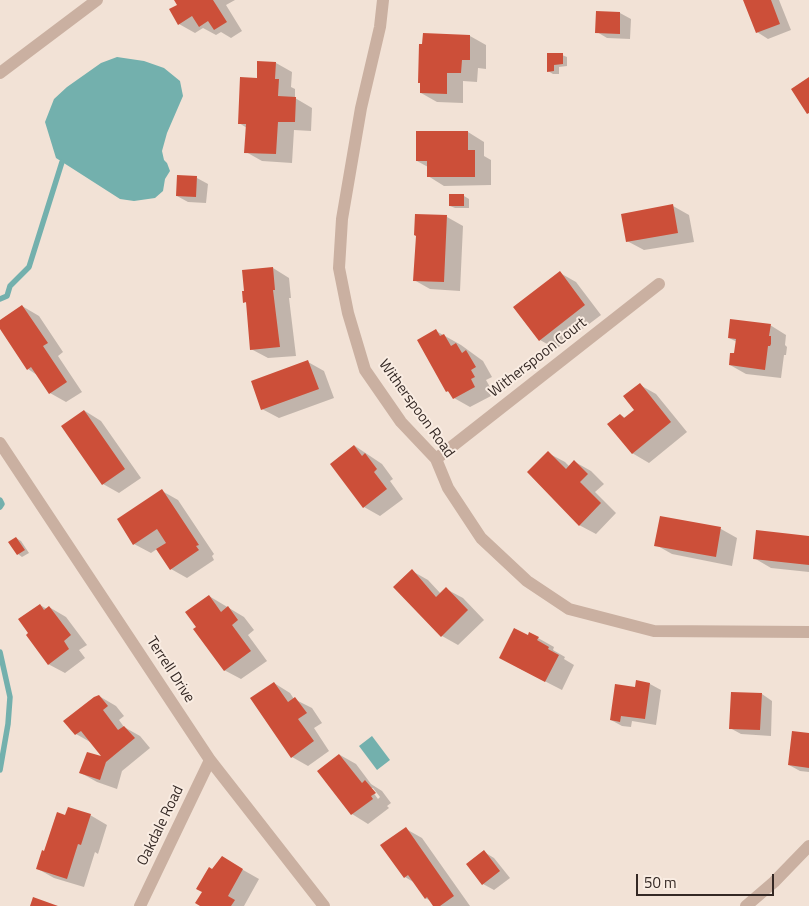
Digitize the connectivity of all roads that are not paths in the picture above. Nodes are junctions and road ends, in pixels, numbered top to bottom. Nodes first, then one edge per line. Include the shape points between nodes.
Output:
1 (97, 0) edge
2 (382, 0) edge
3 (0, 73) edge
4 (659, 284) dead end
5 (0, 443) edge
6 (436, 459) junction
7 (809, 632) edge
8 (210, 760) junction
9 (809, 846) edge
10 (140, 906) edge
11 (324, 906) edge
12 (746, 906) edge

1 - 3 street
2 - 6 street, Witherspoon Road via 380,27 361,108 342,219 339,268 365,370 402,422
4 - 6 street, Witherspoon Court
5 - 8 street, Terrell Drive
6 - 7 street, Witherspoon Road via 448,488 481,538 527,581 569,609 654,631
8 - 10 street, Oakdale Road
8 - 11 street, Terrell Drive
9 - 12 street

